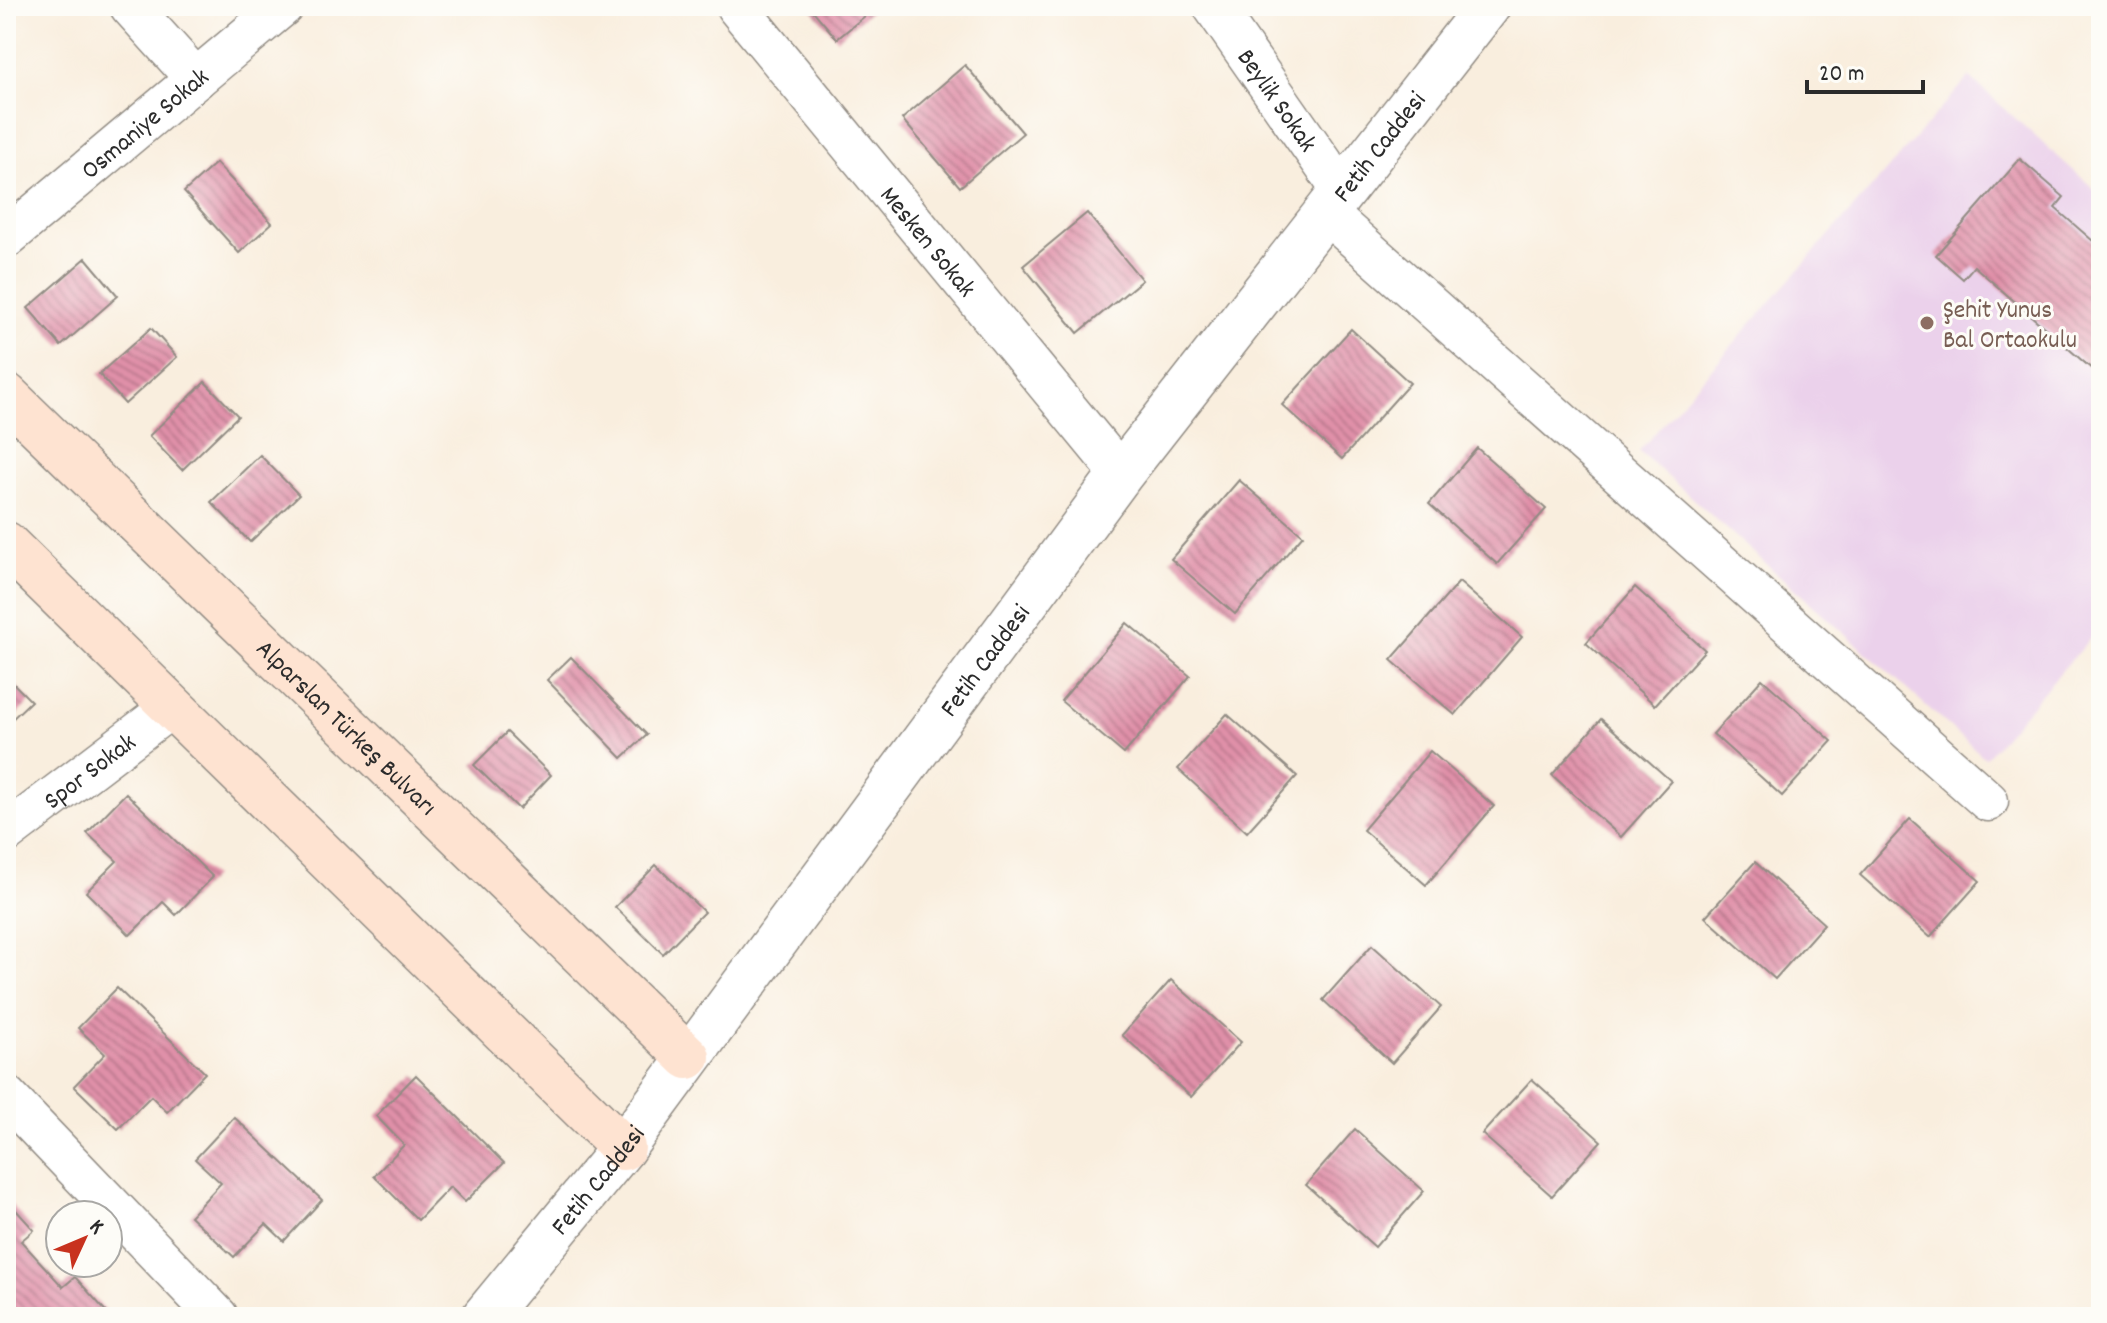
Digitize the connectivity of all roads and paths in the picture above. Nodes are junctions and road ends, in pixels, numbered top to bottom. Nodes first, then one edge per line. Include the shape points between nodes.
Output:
1 (130, 6) edge
2 (283, 6) edge
3 (736, 6) edge
4 (1213, 6) edge
5 (1488, 6) edge
6 (196, 79) junction
7 (1334, 202) junction
8 (6, 238) edge
9 (6, 395) edge
10 (1121, 474) junction
11 (6, 544) edge
12 (173, 706) junction
13 (1988, 801) dead end
14 (6, 833) edge
15 (688, 1057) junction
16 (6, 1096) edge
17 (623, 1148) junction
18 (218, 1317) edge
19 (484, 1317) edge

1 - 6 street
2 - 6 street, Osmaniye Sokak
3 - 10 street, Mesken Sokak
4 - 7 street, Beylik Sokak
5 - 7 street, Fetih Caddesi
6 - 8 street, Osmaniye Sokak
7 - 10 street, Fetih Caddesi
7 - 13 street, Beylik Sokak
9 - 15 main road, Alparslan Türkeş Bulvarı
10 - 15 street, Fetih Caddesi
11 - 12 main road
12 - 14 street, Spor Sokak
12 - 17 main road
15 - 17 street, Fetih Caddesi
16 - 18 street
17 - 19 street, Fetih Caddesi

